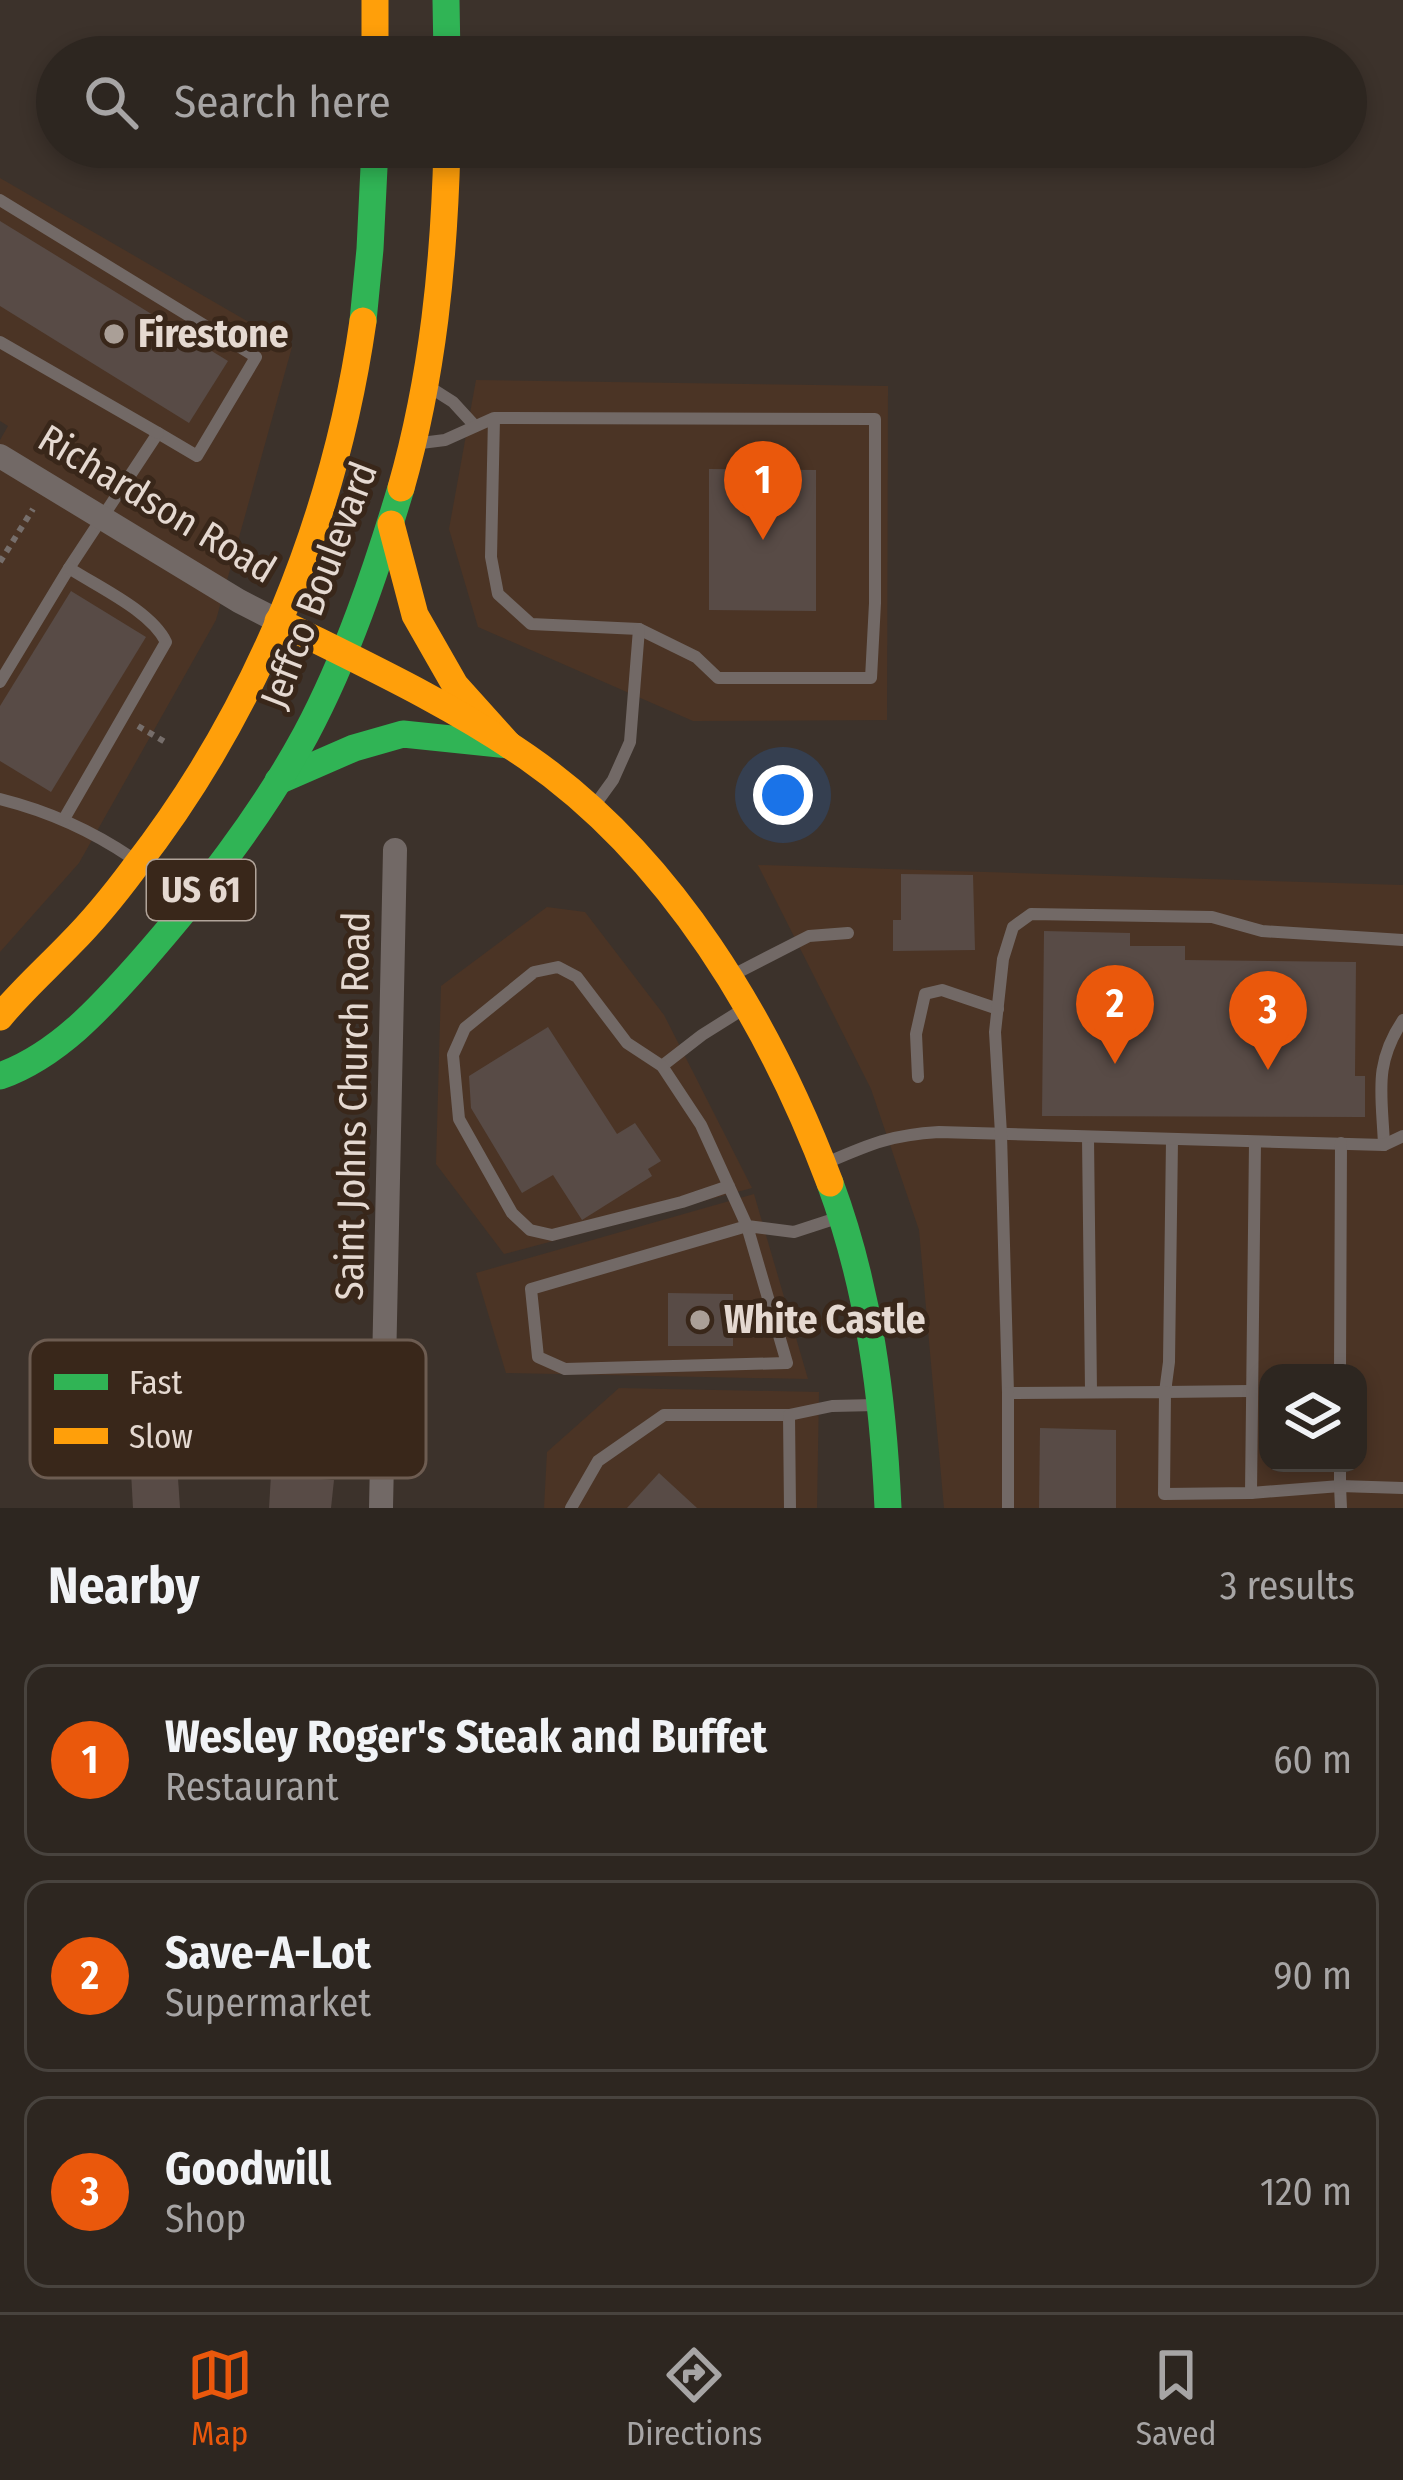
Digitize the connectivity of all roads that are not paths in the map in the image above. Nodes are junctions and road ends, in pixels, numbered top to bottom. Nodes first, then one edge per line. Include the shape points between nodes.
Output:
1 (375, 0) edge
2 (446, 0) edge
3 (375, 36) edge
4 (447, 36) edge
5 (374, 168) edge
6 (447, 168) edge
7 (0, 200) edge
8 (0, 342) edge
9 (425, 385) junction
10 (494, 418) junction
11 (475, 426) junction
12 (158, 433) junction
13 (412, 445) junction
14 (0, 456) edge
15 (101, 520) junction
16 (391, 524) junction
17 (69, 568) junction
18 (278, 621) junction
19 (639, 628) junction
20 (343, 654) junction
21 (0, 682) edge
22 (509, 745) junction
23 (278, 781) junction
24 (0, 799) edge
25 (592, 809) junction
26 (64, 819) junction
27 (395, 850) dead end
28 (138, 862) junction
29 (848, 933) dead end
30 (1403, 940) edge
31 (730, 977) junction
32 (748, 1006) junction
33 (998, 1009) junction
34 (0, 1017) edge
35 (1403, 1020) edge
36 (662, 1066) junction
37 (0, 1076) edge
38 (918, 1077) dead end
39 (1001, 1134) junction
40 (1403, 1136) edge
41 (1088, 1138) junction
42 (1172, 1141) junction
43 (1255, 1142) junction
44 (1341, 1143) junction
45 (1384, 1145) junction
46 (825, 1164) junction
47 (729, 1186) junction
48 (844, 1216) junction
49 (747, 1226) junction
50 (385, 1340) edge
51 (1340, 1364) edge
52 (1091, 1391) junction
53 (1165, 1391) junction
54 (1250, 1391) junction
55 (1008, 1393) junction
56 (883, 1405) junction
57 (789, 1415) junction
58 (1340, 1472) edge
59 (382, 1478) edge
60 (1340, 1486) junction
61 (1403, 1488) edge
62 (1251, 1493) junction
63 (1163, 1501) edge
64 (381, 1508) edge
65 (571, 1508) edge
66 (790, 1508) edge
67 (888, 1508) edge
68 (1008, 1508) edge
69 (1341, 1508) edge

1 - 3 main road
2 - 4 main road
5 - 18 main road, Jeffco Boulevard / US 61 via 346,419
6 - 9 main road, Jeffco Boulevard / US 61
7 - 12 lane via 256,357 197,456
8 - 12 lane
9 - 11 lane
9 - 13 main road, Jeffco Boulevard / US 61
10 - 11 lane
10 - 19 lane via 491,557 498,594 531,625
10 - 19 lane via 874,419 872,678 718,678
11 - 13 lane
12 - 15 lane
13 - 16 main road, Jeffco Boulevard / US 61
14 - 15 street, Richardson Road
15 - 17 lane
15 - 18 street, Richardson Road
16 - 20 main road, Jeffco Boulevard / US 61
16 - 22 main road via 415,615 455,686
17 - 21 lane
17 - 26 lane via 146,617 166,642
18 - 20 main road, Richardson Road
18 - 28 main road, Jeffco Boulevard / US 61 via 220,740
19 - 25 lane via 630,742
20 - 22 main road, Richardson Road
20 - 23 main road, Jeffco Boulevard / US 61
22 - 23 main road via 403,734
22 - 25 main road, Richardson Road
23 - 37 main road, Jeffco Boulevard / US 61 via 128,978 56,1046
24 - 26 lane
25 - 31 main road, Richardson Road via 665,885
26 - 28 lane
27 - 50 street, Saint Johns Church Road
28 - 34 main road, Jeffco Boulevard / US 61
29 - 31 lane via 809,936
30 - 33 lane via 1262,931 1212,917 1031,914 1013,927
31 - 32 main road, Richardson Road
32 - 36 lane
32 - 46 main road, Richardson Road
33 - 38 lane via 942,990 925,994
33 - 39 lane
35 - 45 lane via 1382,1061
36 - 47 lane
36 - 47 lane via 627,1043 577,977 558,967 534,972 465,1028 453,1054 459,1119 512,1214 530,1230 551,1235
39 - 41 lane
39 - 46 lane via 901,1134
39 - 55 lane
40 - 45 lane
41 - 42 lane
41 - 52 lane
42 - 43 lane
42 - 53 lane
43 - 44 lane
43 - 54 lane
44 - 45 lane
44 - 51 lane
46 - 48 main road, Richardson Road
47 - 49 lane
48 - 49 lane via 794,1232
48 - 56 main road, Richardson Road
49 - 49 lane via 787,1363 565,1370 538,1357 531,1289
52 - 53 lane
52 - 55 lane
53 - 54 lane
53 - 63 lane
54 - 62 lane
55 - 68 lane
56 - 57 lane
56 - 67 main road, Richardson Road
57 - 65 lane via 664,1415 598,1460
57 - 66 lane
58 - 60 lane
59 - 64 street, Saint Johns Church Road
60 - 61 lane
60 - 62 lane
60 - 69 lane
62 - 63 lane

